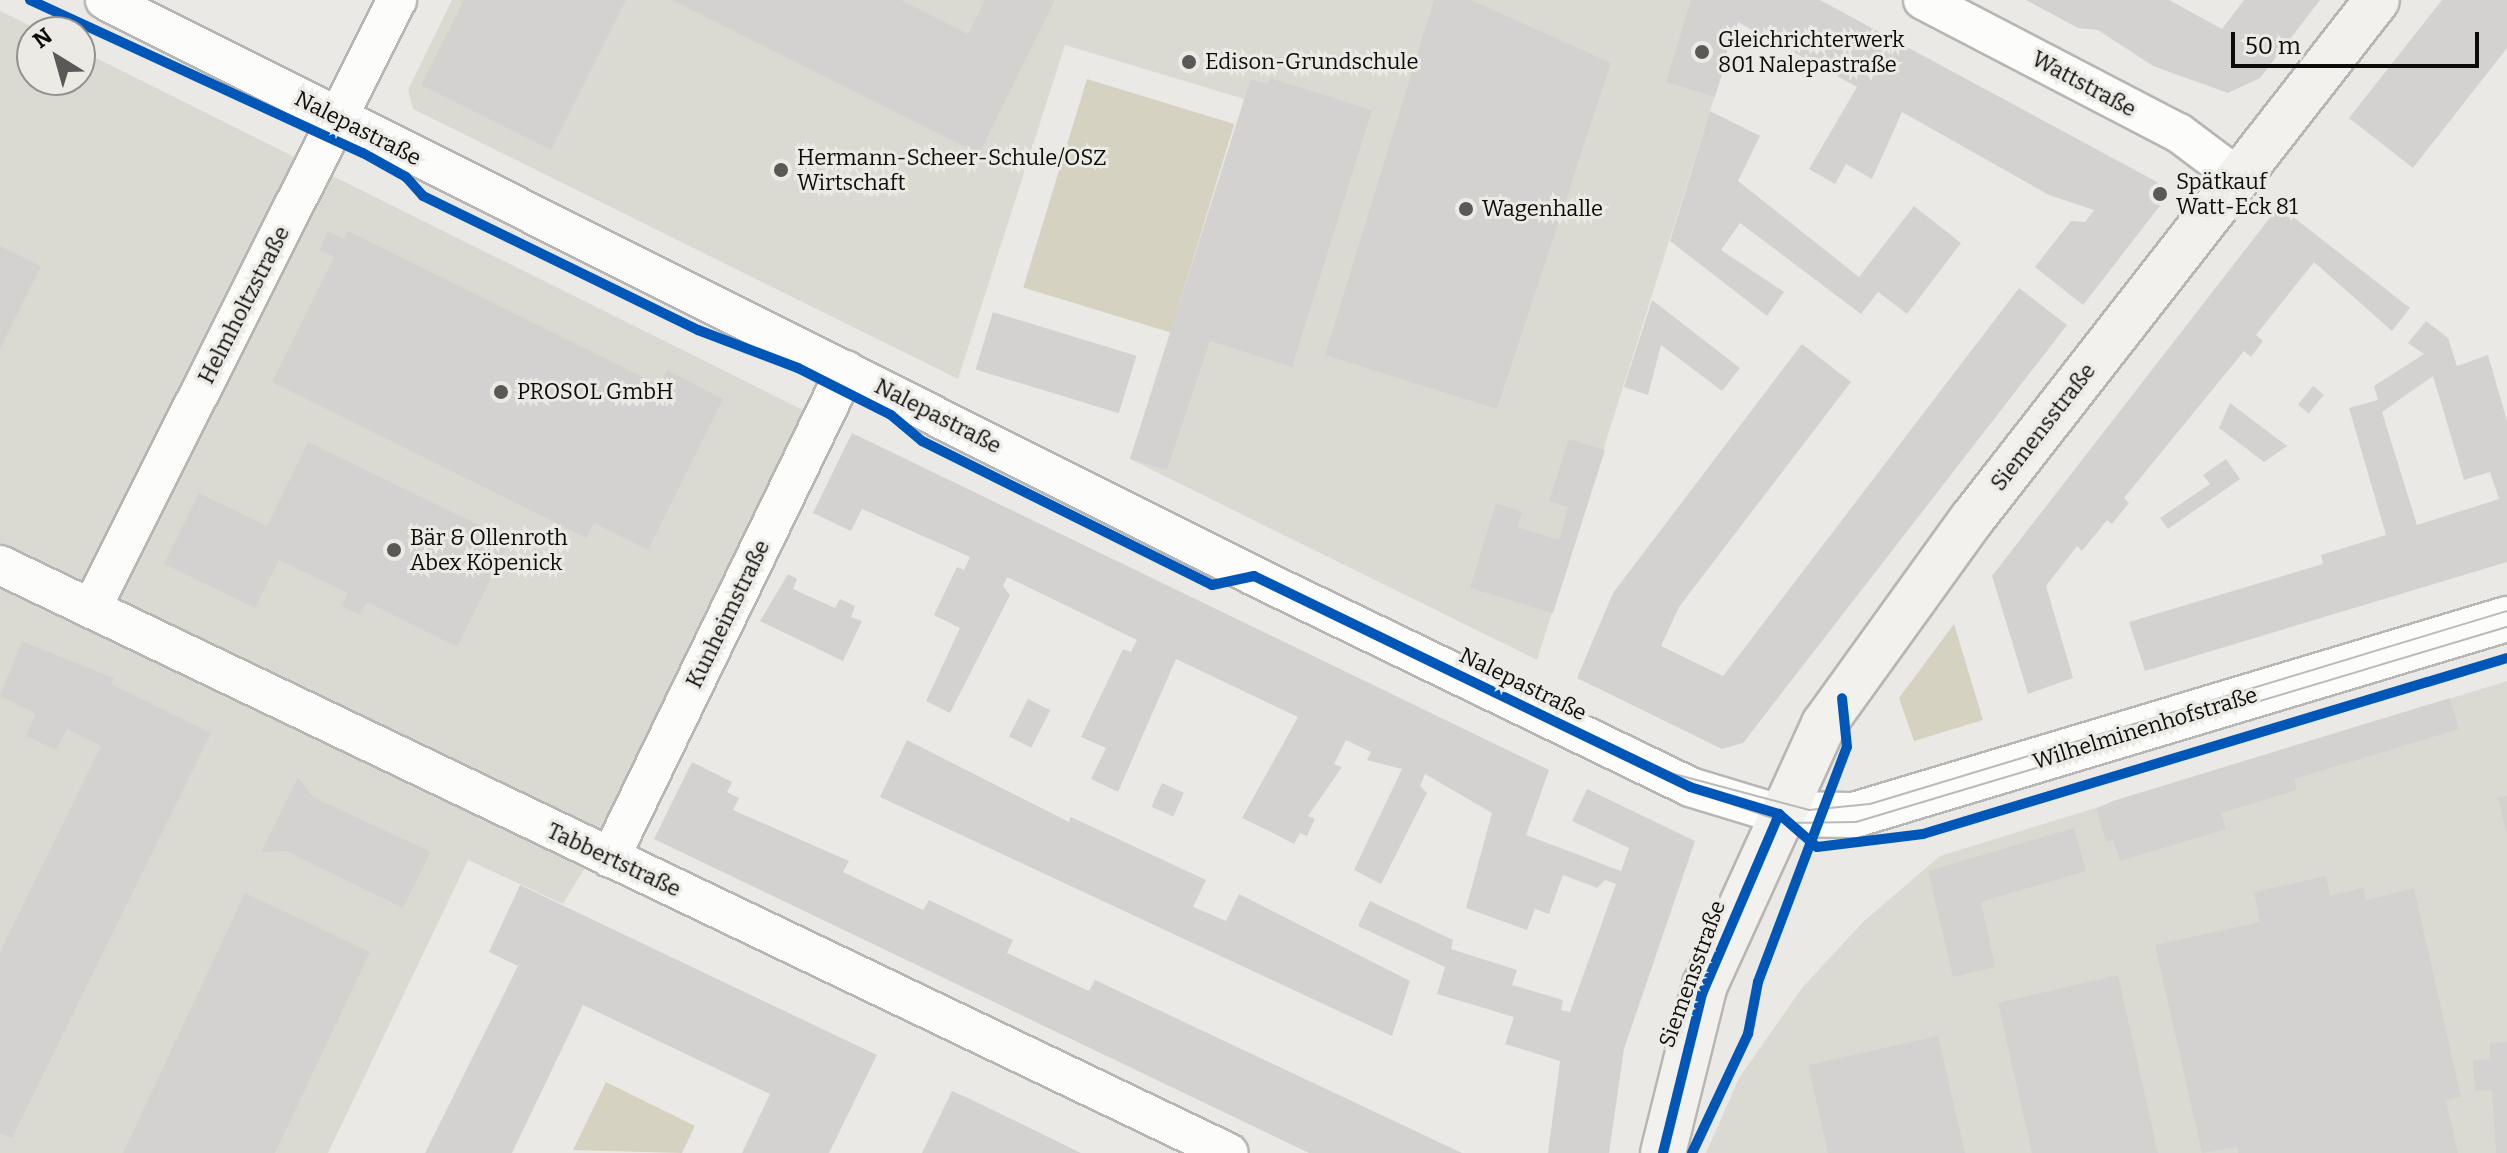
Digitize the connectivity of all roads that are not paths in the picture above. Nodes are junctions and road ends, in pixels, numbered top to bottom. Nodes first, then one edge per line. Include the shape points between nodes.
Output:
1 (105, 0) edge
2 (397, 0) edge
3 (1923, 0) edge
4 (2377, 0) edge
5 (338, 119) junction
6 (2239, 178) junction
7 (846, 370) junction
8 (0, 565) edge
9 (91, 609) junction
10 (2507, 619) edge
11 (1779, 814) junction
12 (610, 858) junction
13 (1229, 1153) edge
14 (1663, 1153) edge

1 - 5 street, Nalepastraße
2 - 5 street, Helmholtzstraße
3 - 6 street, Wattstraße via 2179,133
4 - 6 main road, Siemensstraße
5 - 7 street, Nalepastraße
5 - 9 street, Helmholtzstraße
6 - 11 main road, Siemensstraße via 1954,543 1824,724
7 - 11 street, Nalepastraße via 1690,787
7 - 12 street, Kunheimstraße
8 - 9 street, Tabbertstraße
9 - 12 street, Tabbertstraße
10 - 11 street, Wilhelminenhofstraße via 1854,815
11 - 14 main road, Siemensstraße via 1702,994
12 - 13 street, Tabbertstraße

